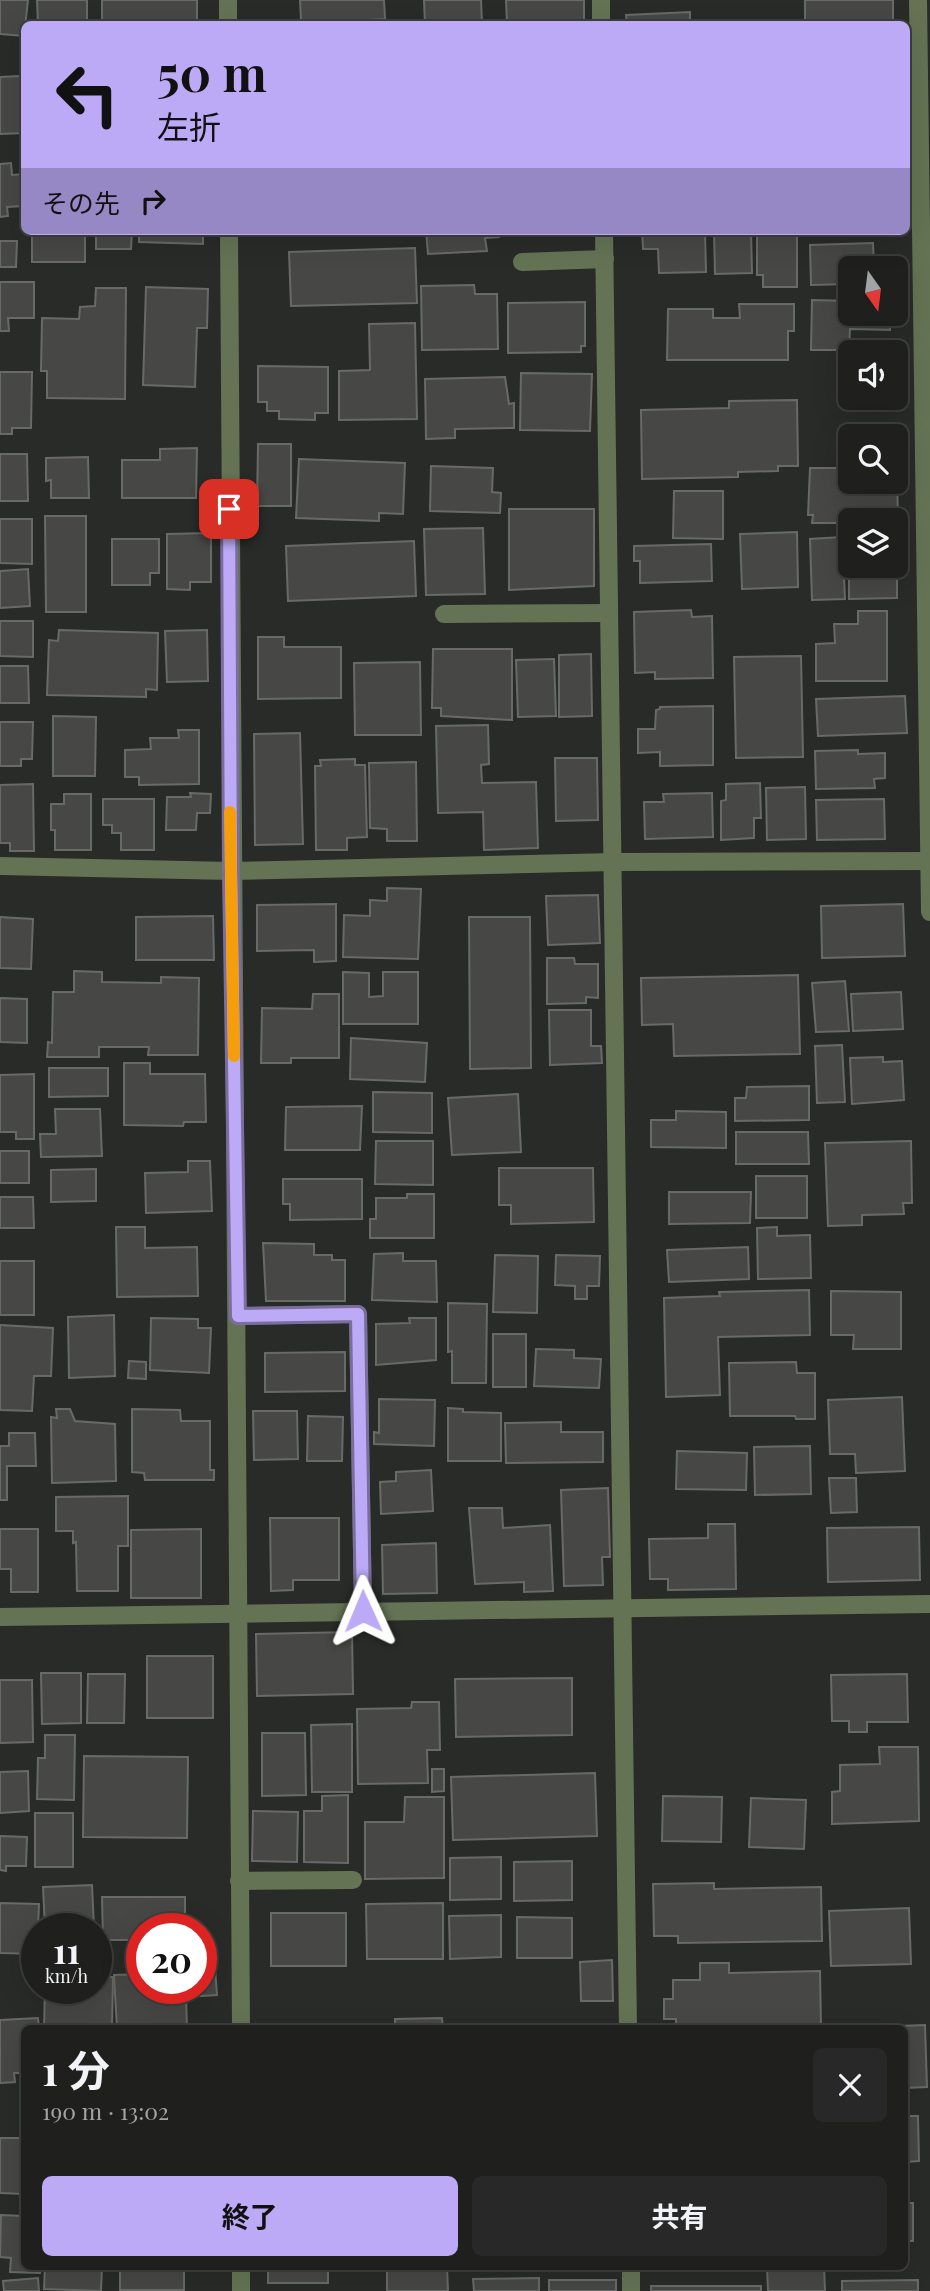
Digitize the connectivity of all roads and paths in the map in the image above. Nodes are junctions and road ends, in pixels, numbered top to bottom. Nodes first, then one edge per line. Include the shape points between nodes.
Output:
1 (228, 0) edge
2 (601, 0) edge
3 (918, 0) edge
4 (228, 21) edge
5 (601, 21) edge
6 (229, 235) edge
7 (604, 235) edge
8 (605, 259) junction
9 (522, 262) dead end
10 (609, 613) junction
11 (444, 614) dead end
12 (929, 861) edge
13 (613, 862) junction
14 (0, 866) edge
15 (231, 871) junction
16 (930, 912) edge
17 (238, 1316) junction
18 (930, 1604) edge
19 (622, 1608) junction
20 (363, 1611) junction
21 (236, 1614) junction
22 (0, 1617) edge
23 (353, 1880) dead end
24 (239, 1881) junction
25 (241, 2025) edge
26 (628, 2025) edge
27 (241, 2270) edge
28 (631, 2270) edge
29 (241, 2291) edge
30 (631, 2291) edge

1 - 4 street
2 - 5 street
3 - 12 street
6 - 15 street
7 - 8 street
8 - 9 street
8 - 10 street
10 - 11 street
10 - 13 street
12 - 13 street
12 - 16 street
13 - 15 street
13 - 19 street
14 - 15 street
15 - 17 street
17 - 20 street via 358,1314
17 - 21 street
18 - 19 street
19 - 20 street
19 - 26 street
20 - 21 street
21 - 22 street
21 - 24 street
23 - 24 street
24 - 25 street
27 - 29 street
28 - 30 street

